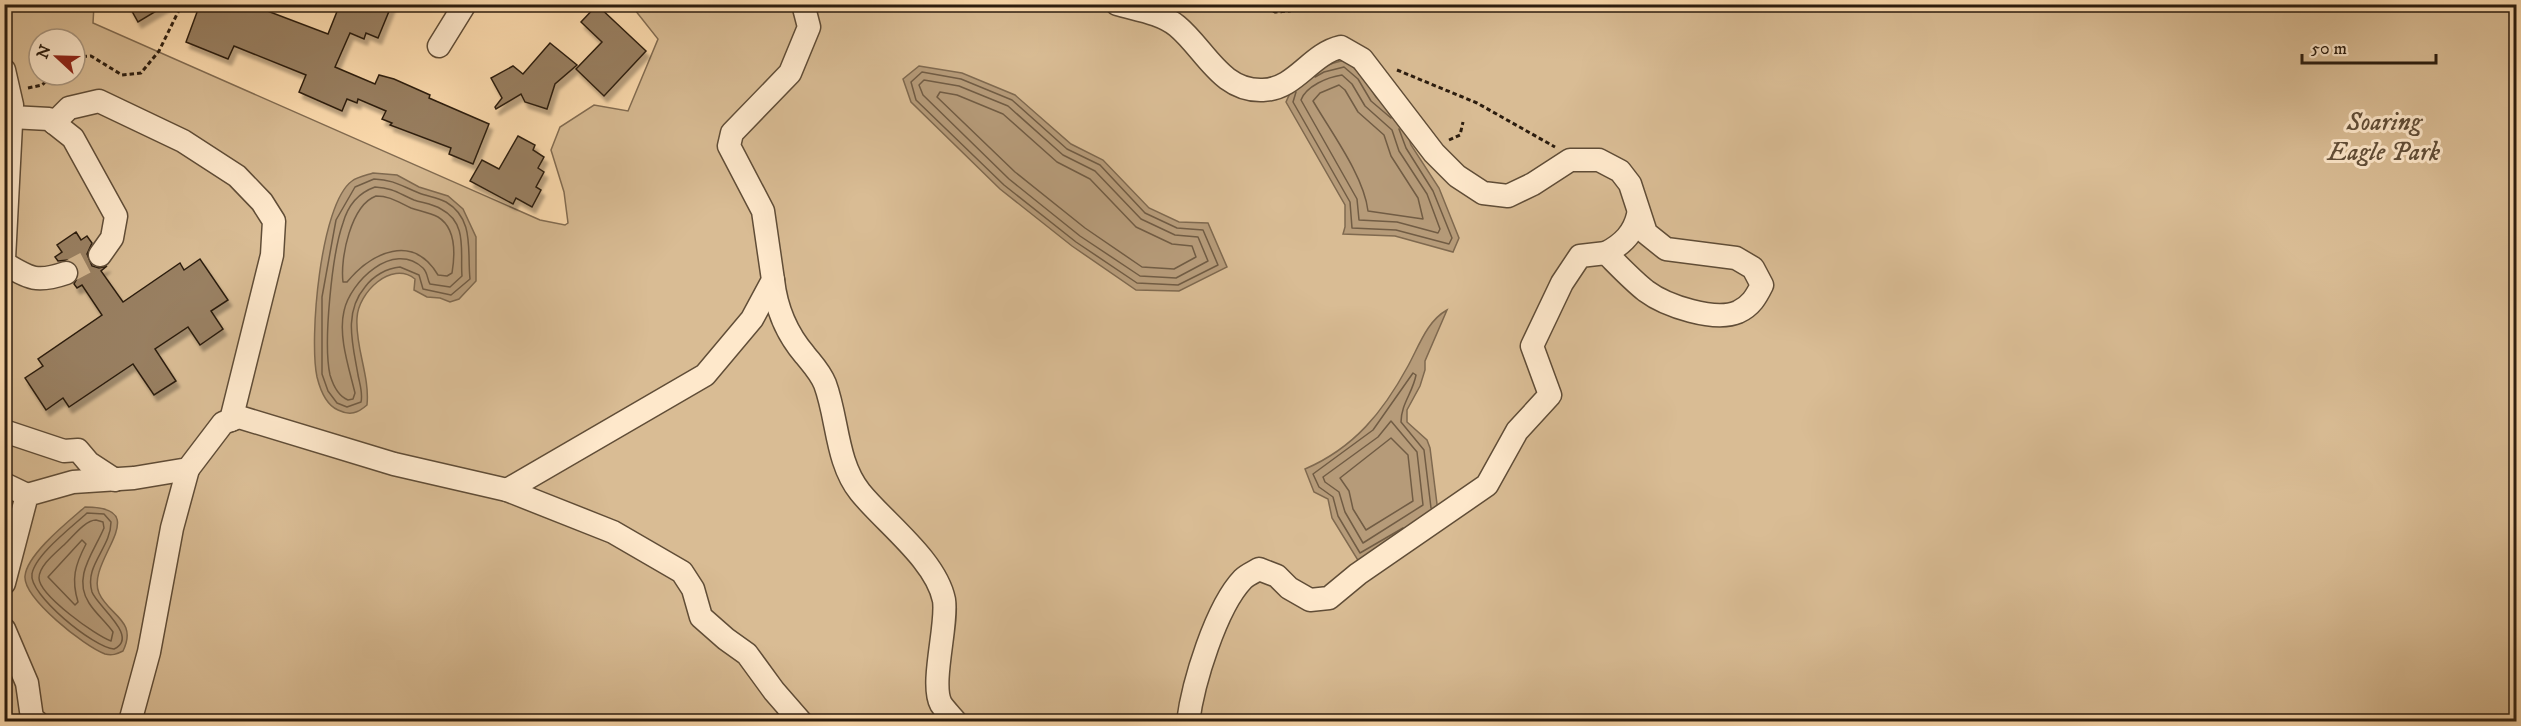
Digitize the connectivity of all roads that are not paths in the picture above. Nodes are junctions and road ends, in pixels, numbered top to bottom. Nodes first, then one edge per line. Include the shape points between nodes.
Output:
1 (465, 4) edge
2 (803, 4) edge
3 (1117, 4) edge
4 (439, 46) dead end
5 (7, 81) edge
6 (11, 117) junction
7 (54, 123) junction
8 (1638, 215) junction
9 (1606, 253) junction
10 (100, 255) tunnel mouth
11 (4, 261) edge
12 (66, 273) tunnel mouth
13 (773, 280) junction
14 (231, 420) junction
15 (4, 431) edge
16 (43, 443) junction
17 (188, 469) junction
18 (115, 480) junction
19 (4, 484) edge
20 (62, 485) junction
21 (507, 490) junction
22 (27, 495) junction
23 (4, 583) edge
24 (4, 629) edge
25 (34, 720) edge
26 (130, 722) edge
27 (801, 722) edge
28 (956, 722) edge
29 (1188, 722) edge

1 - 4 street
2 - 13 street via 808,27 790,73 732,133 729,147 763,211
3 - 8 street via 1161,16 1178,27 1227,80 1246,88 1282,86 1326,50 1341,46 1362,58 1434,153 1457,176 1483,193 1508,196 1570,160 1599,160 1620,171 1630,184
5 - 6 street
6 - 7 street via 49,119
6 - 11 street
7 - 10 street via 73,138 116,216 112,238
7 - 14 street via 69,108 99,101 183,141 237,176 274,221 272,255
8 - 9 street via 1627,238
8 - 9 street via 1646,233 1666,249 1736,258 1753,268 1762,285 1753,302 1737,313 1715,316 1677,306 1648,292
9 - 29 street via 1580,256 1562,283 1532,346 1550,395 1517,431 1487,485 1329,598 1310,600 1277,576 1259,569 1243,578 1220,613 1191,696
11 - 12 street via 28,278 45,280
13 - 21 street via 752,319 705,375
13 - 28 street via 783,321 825,385 848,471 860,492 924,562 944,599 938,668 940,702
14 - 17 street via 223,423
14 - 21 street via 239,417 356,453
15 - 16 street
16 - 18 street via 64,452 78,450 89,463
16 - 20 street via 50,450
17 - 18 street
17 - 26 street
18 - 20 street
19 - 22 street
20 - 22 street
21 - 27 street via 613,532 682,572 693,589 702,617 747,654
22 - 23 street
24 - 25 street via 27,683

